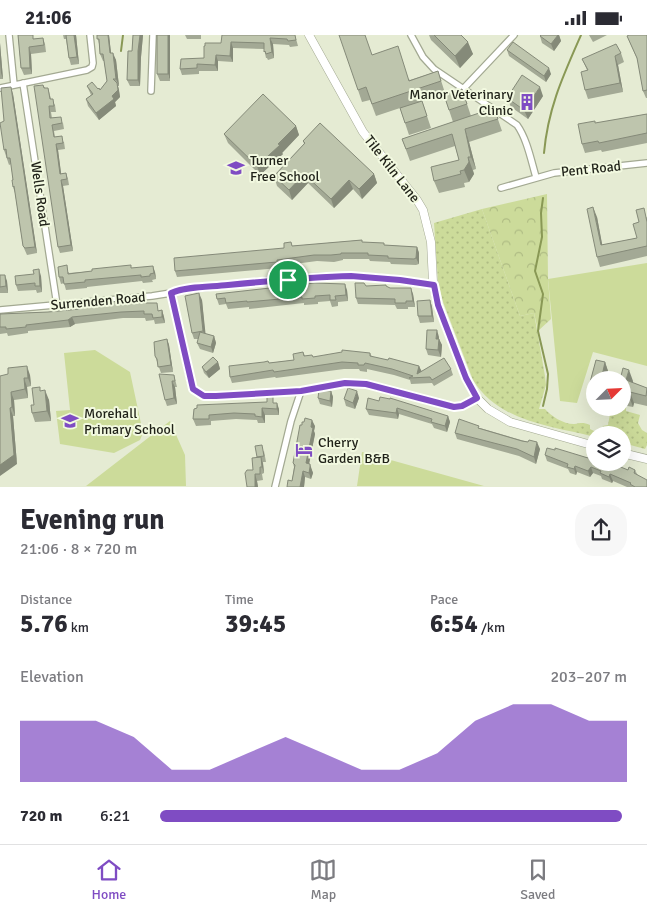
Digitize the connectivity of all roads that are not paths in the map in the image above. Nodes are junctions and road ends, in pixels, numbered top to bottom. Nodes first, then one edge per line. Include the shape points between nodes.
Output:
1 (9, 35) edge
2 (90, 35) edge
3 (153, 35) edge
4 (309, 35) edge
5 (410, 35) edge
6 (514, 35) edge
7 (23, 83) junction
8 (14, 85) junction
9 (0, 88) edge
10 (464, 88) junction
11 (150, 91) dead end
12 (647, 163) edge
13 (536, 177) junction
14 (501, 188) dead end
15 (434, 285) junction
16 (171, 293) junction
17 (57, 305) junction
18 (0, 310) edge
19 (301, 391) junction
20 (477, 398) junction
21 (586, 443) edge
22 (631, 455) edge
23 (647, 459) edge
24 (274, 487) edge

1 - 8 street
2 - 7 street via 92,67
3 - 11 street
4 - 15 street, Tile Kiln Lane via 363,132 423,209 431,243
5 - 10 street via 428,63
6 - 10 street
7 - 8 street
7 - 17 street, Wells Road
8 - 9 street
10 - 13 street via 517,125
12 - 13 street, Pent Road
13 - 14 street, Pent Road
15 - 16 street, Surrenden Road via 351,276 317,277
15 - 20 street, Tile Kiln Lane via 438,305
16 - 17 street, Surrenden Road
16 - 19 street via 191,383 198,393 204,396
17 - 18 street, Surrenden Road
19 - 20 street via 345,383 366,384 454,407
19 - 24 street
20 - 21 street via 510,422
22 - 23 street

